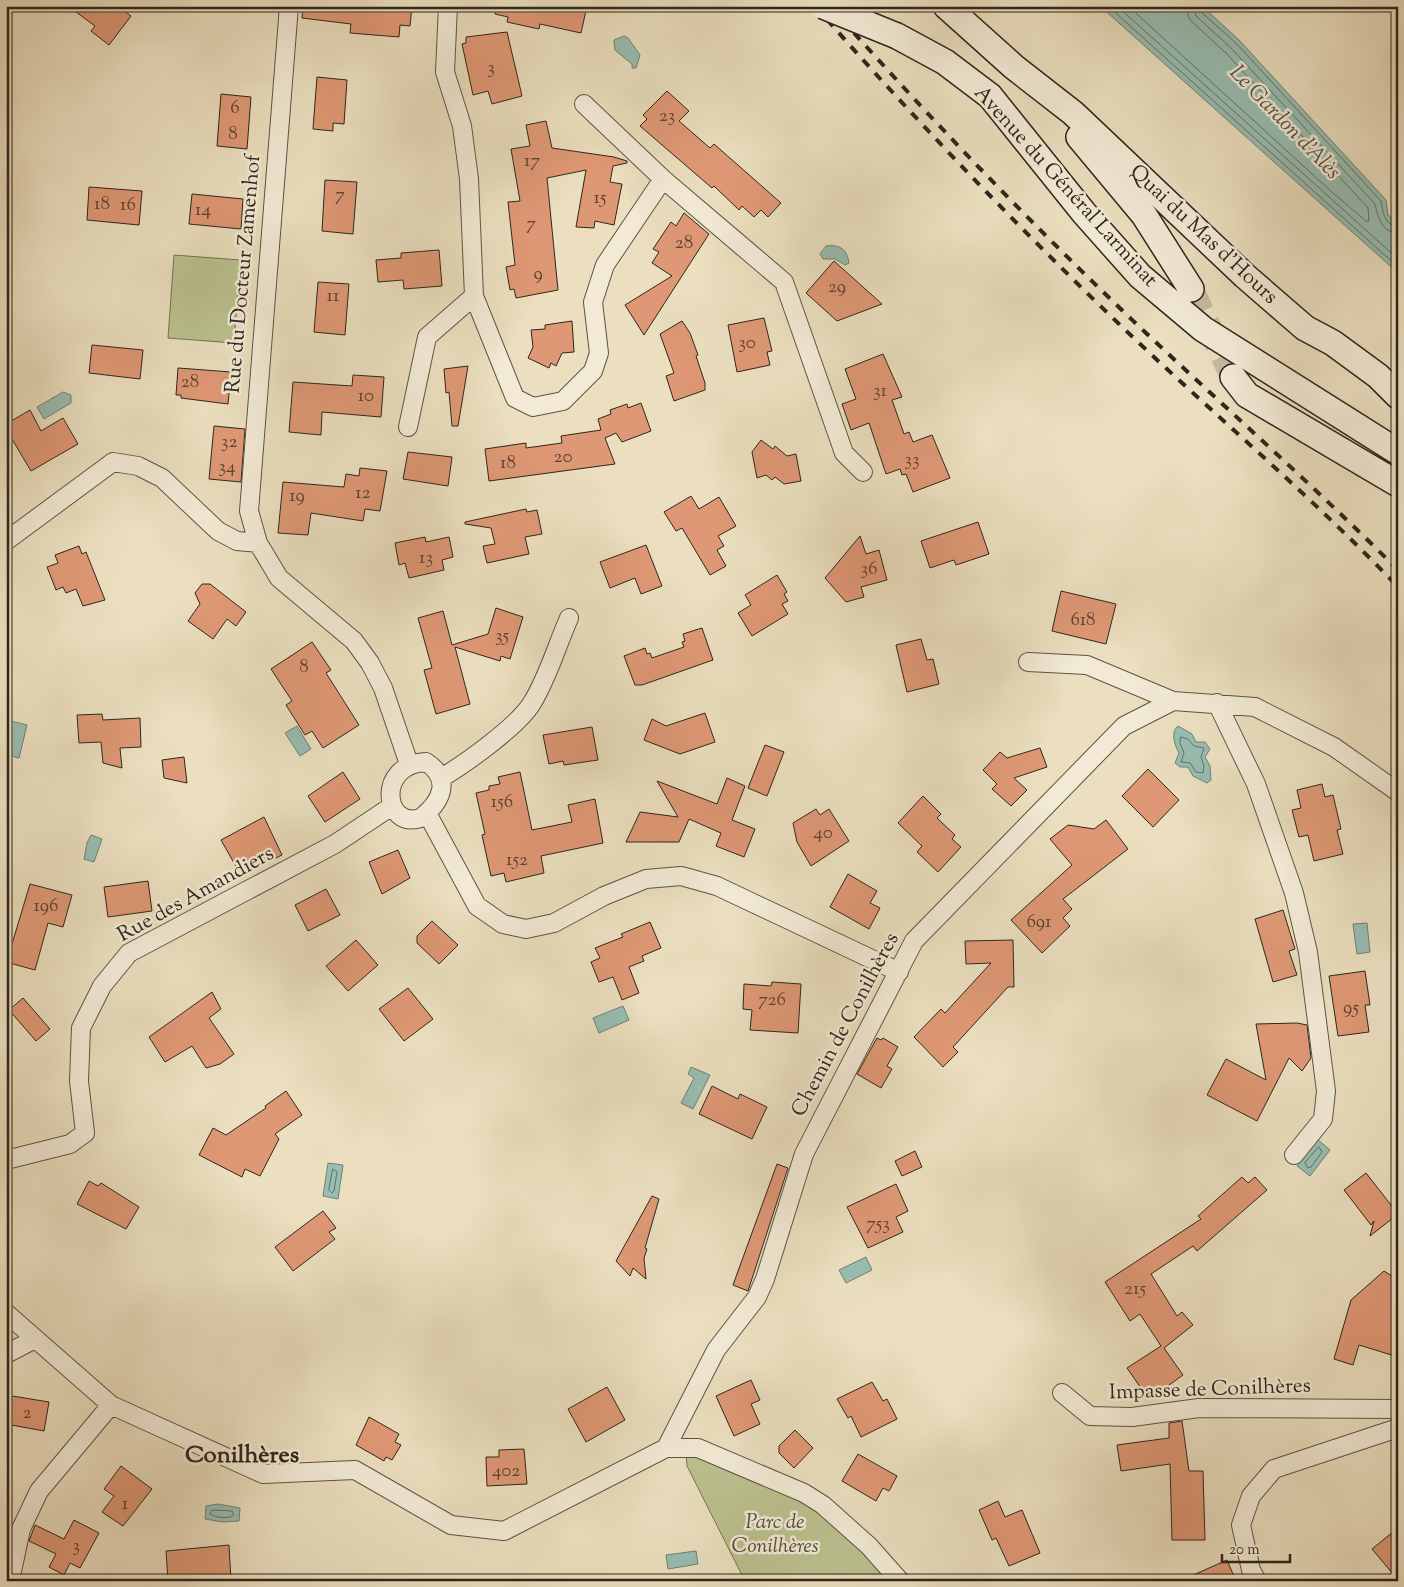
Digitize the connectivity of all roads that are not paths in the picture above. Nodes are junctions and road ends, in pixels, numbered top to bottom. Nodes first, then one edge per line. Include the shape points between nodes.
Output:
1 (289, 6) edge
2 (448, 6) edge
3 (823, 6) edge
4 (946, 6) edge
5 (1014, 67) junction
6 (584, 104) dead end
7 (663, 179) junction
8 (1191, 289) tunnel mouth
9 (474, 296) junction
10 (1332, 343) junction
11 (1398, 371) edge
12 (1233, 377) tunnel mouth
13 (1398, 396) edge
14 (408, 427) dead end
15 (1398, 452) edge
16 (863, 472) dead end
17 (1398, 484) edge
18 (6, 541) edge
19 (258, 543) junction
20 (569, 618) dead end
21 (1028, 662) dead end
22 (1173, 701) junction
23 (1217, 703) junction
24 (409, 764) junction
25 (440, 778) junction
26 (1398, 792) edge
27 (392, 806) junction
28 (427, 813) junction
29 (899, 972) junction
30 (1294, 1155) dead end
31 (6, 1160) edge
32 (6, 1313) edge
33 (35, 1339) junction
34 (6, 1354) edge
35 (1062, 1393) dead end
36 (111, 1406) junction
37 (1398, 1409) edge
38 (1398, 1428) edge
39 (666, 1448) junction
40 (10, 1581) edge
41 (900, 1581) edge
42 (1257, 1581) edge

1 - 19 street, Rue du Docteur Zamenhof via 248,511
2 - 9 street via 445,72 462,126 467,161
3 - 15 street, Avenue du Général Larminat, bridge via 897,36 945,62 990,96 1084,213 1140,276 1204,329
4 - 5 street, Quai du Mas d'Hours
5 - 8 street, Quai du Mas d'Hours via 1065,121 1144,215
5 - 10 street, Quai du Mas d'Hours via 1074,113 1244,276 1305,328
6 - 7 street
7 - 9 street via 605,265 593,302 599,353 593,371 563,401 533,407 515,398
7 - 16 street via 784,282 844,453
9 - 14 street via 427,337
10 - 11 street via 1387,363
10 - 13 street, Quai du Mas d'Hours via 1378,376
12 - 17 street via 1247,395
18 - 19 street via 112,462 138,466 162,478 218,531 237,541
19 - 24 street, Rue du Docteur Zamenhof via 279,578 354,642 370,663 383,688
20 - 25 street via 532,704 499,737
21 - 22 street, Chemin de Conilhères via 1087,665
22 - 23 street, Chemin de Conilhères
22 - 29 street, Chemin de Conilhères via 1124,726 914,940
23 - 26 street, Chemin de Conilhères via 1255,706 1334,747
23 - 30 street via 1256,784 1294,892 1308,952 1326,1091 1323,1119
24 - 25 street via 426,762 436,768
24 - 27 street via 392,784
25 - 28 street via 440,798
27 - 28 street via 399,815 408,819 421,818
27 - 31 street, Rue des Amandiers via 335,844 130,953 102,986 81,1028 79,1082 85,1133 70,1144
28 - 29 street via 477,906 503,924 526,929 554,923 604,896 646,879 681,876 717,886
29 - 39 street, Chemin de Conilhères via 804,1154 757,1297 716,1350
32 - 33 street
33 - 34 street
33 - 36 street
35 - 37 street, Impasse de Conilhères via 1090,1416 1132,1417 1199,1408
36 - 39 street via 263,1474 355,1470 451,1525 504,1531
36 - 40 street via 39,1490 21,1529
38 - 42 street via 1274,1469 1251,1496 1241,1526
39 - 41 street via 698,1448 804,1493 823,1505 869,1546

